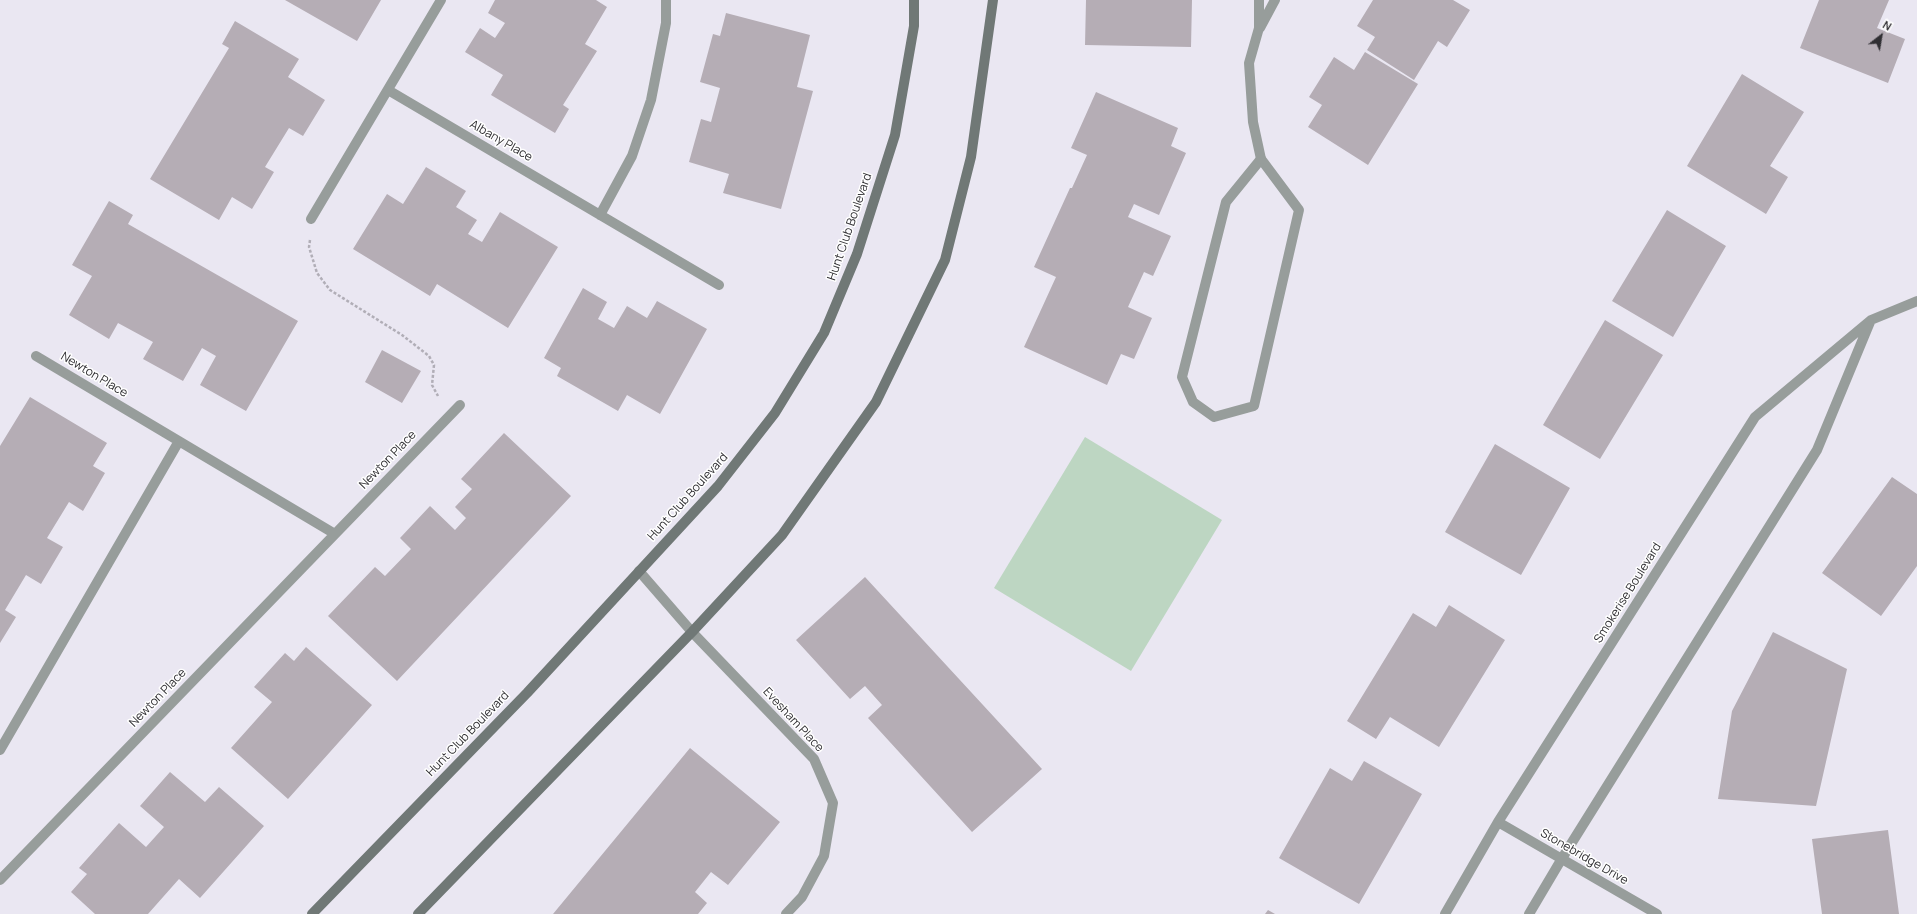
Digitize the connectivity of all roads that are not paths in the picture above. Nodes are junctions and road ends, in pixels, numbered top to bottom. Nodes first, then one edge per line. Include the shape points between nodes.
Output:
1 (441, 0) edge
2 (666, 0) edge
3 (914, 0) edge
4 (993, 0) edge
5 (1259, 0) edge
6 (1275, 0) edge
7 (1259, 28) junction
8 (388, 90) junction
9 (1261, 159) junction
10 (600, 214) junction
11 (311, 219) road end
12 (719, 285) dead end
13 (1917, 301) edge
14 (1871, 320) junction
15 (36, 356) dead end
16 (456, 408) road end
17 (179, 441) junction
18 (335, 534) junction
19 (639, 571) junction
20 (692, 632) junction
21 (0, 750) edge
22 (1498, 822) junction
23 (1561, 860) junction
24 (0, 880) edge
25 (312, 914) edge
26 (418, 914) edge
27 (786, 914) edge
28 (1445, 914) edge
29 (1530, 914) edge
30 (1657, 914) edge

1 - 8 street
2 - 10 street via 666,23 651,100 632,156
3 - 19 street, Hunt Club Boulevard via 914,26 894,135 857,254 824,333 775,414 718,486
4 - 20 street via 972,157 945,260 876,402 782,535
5 - 7 street
6 - 7 street
7 - 9 street via 1249,63 1253,122
8 - 10 street, Albany Place
8 - 11 street
9 - 9 street via 1299,210 1254,406 1214,417 1193,402 1182,377 1226,202
10 - 12 street, Albany Place
13 - 14 street, Smokerise Boulevard
14 - 22 street, Smokerise Boulevard via 1755,416
14 - 23 street via 1817,450
15 - 17 street, Newton Place
16 - 18 street, Newton Place
17 - 18 street, Newton Place
17 - 21 street
18 - 24 street, Newton Place
19 - 20 street, Evesham Place
19 - 25 street, Hunt Club Boulevard via 527,693
20 - 26 street
20 - 27 street, Evesham Place via 814,759 833,803 824,856 802,897
22 - 23 street, Stonebridge Drive
22 - 28 street, Smokerise Boulevard
23 - 29 street
23 - 30 street, Stonebridge Drive

